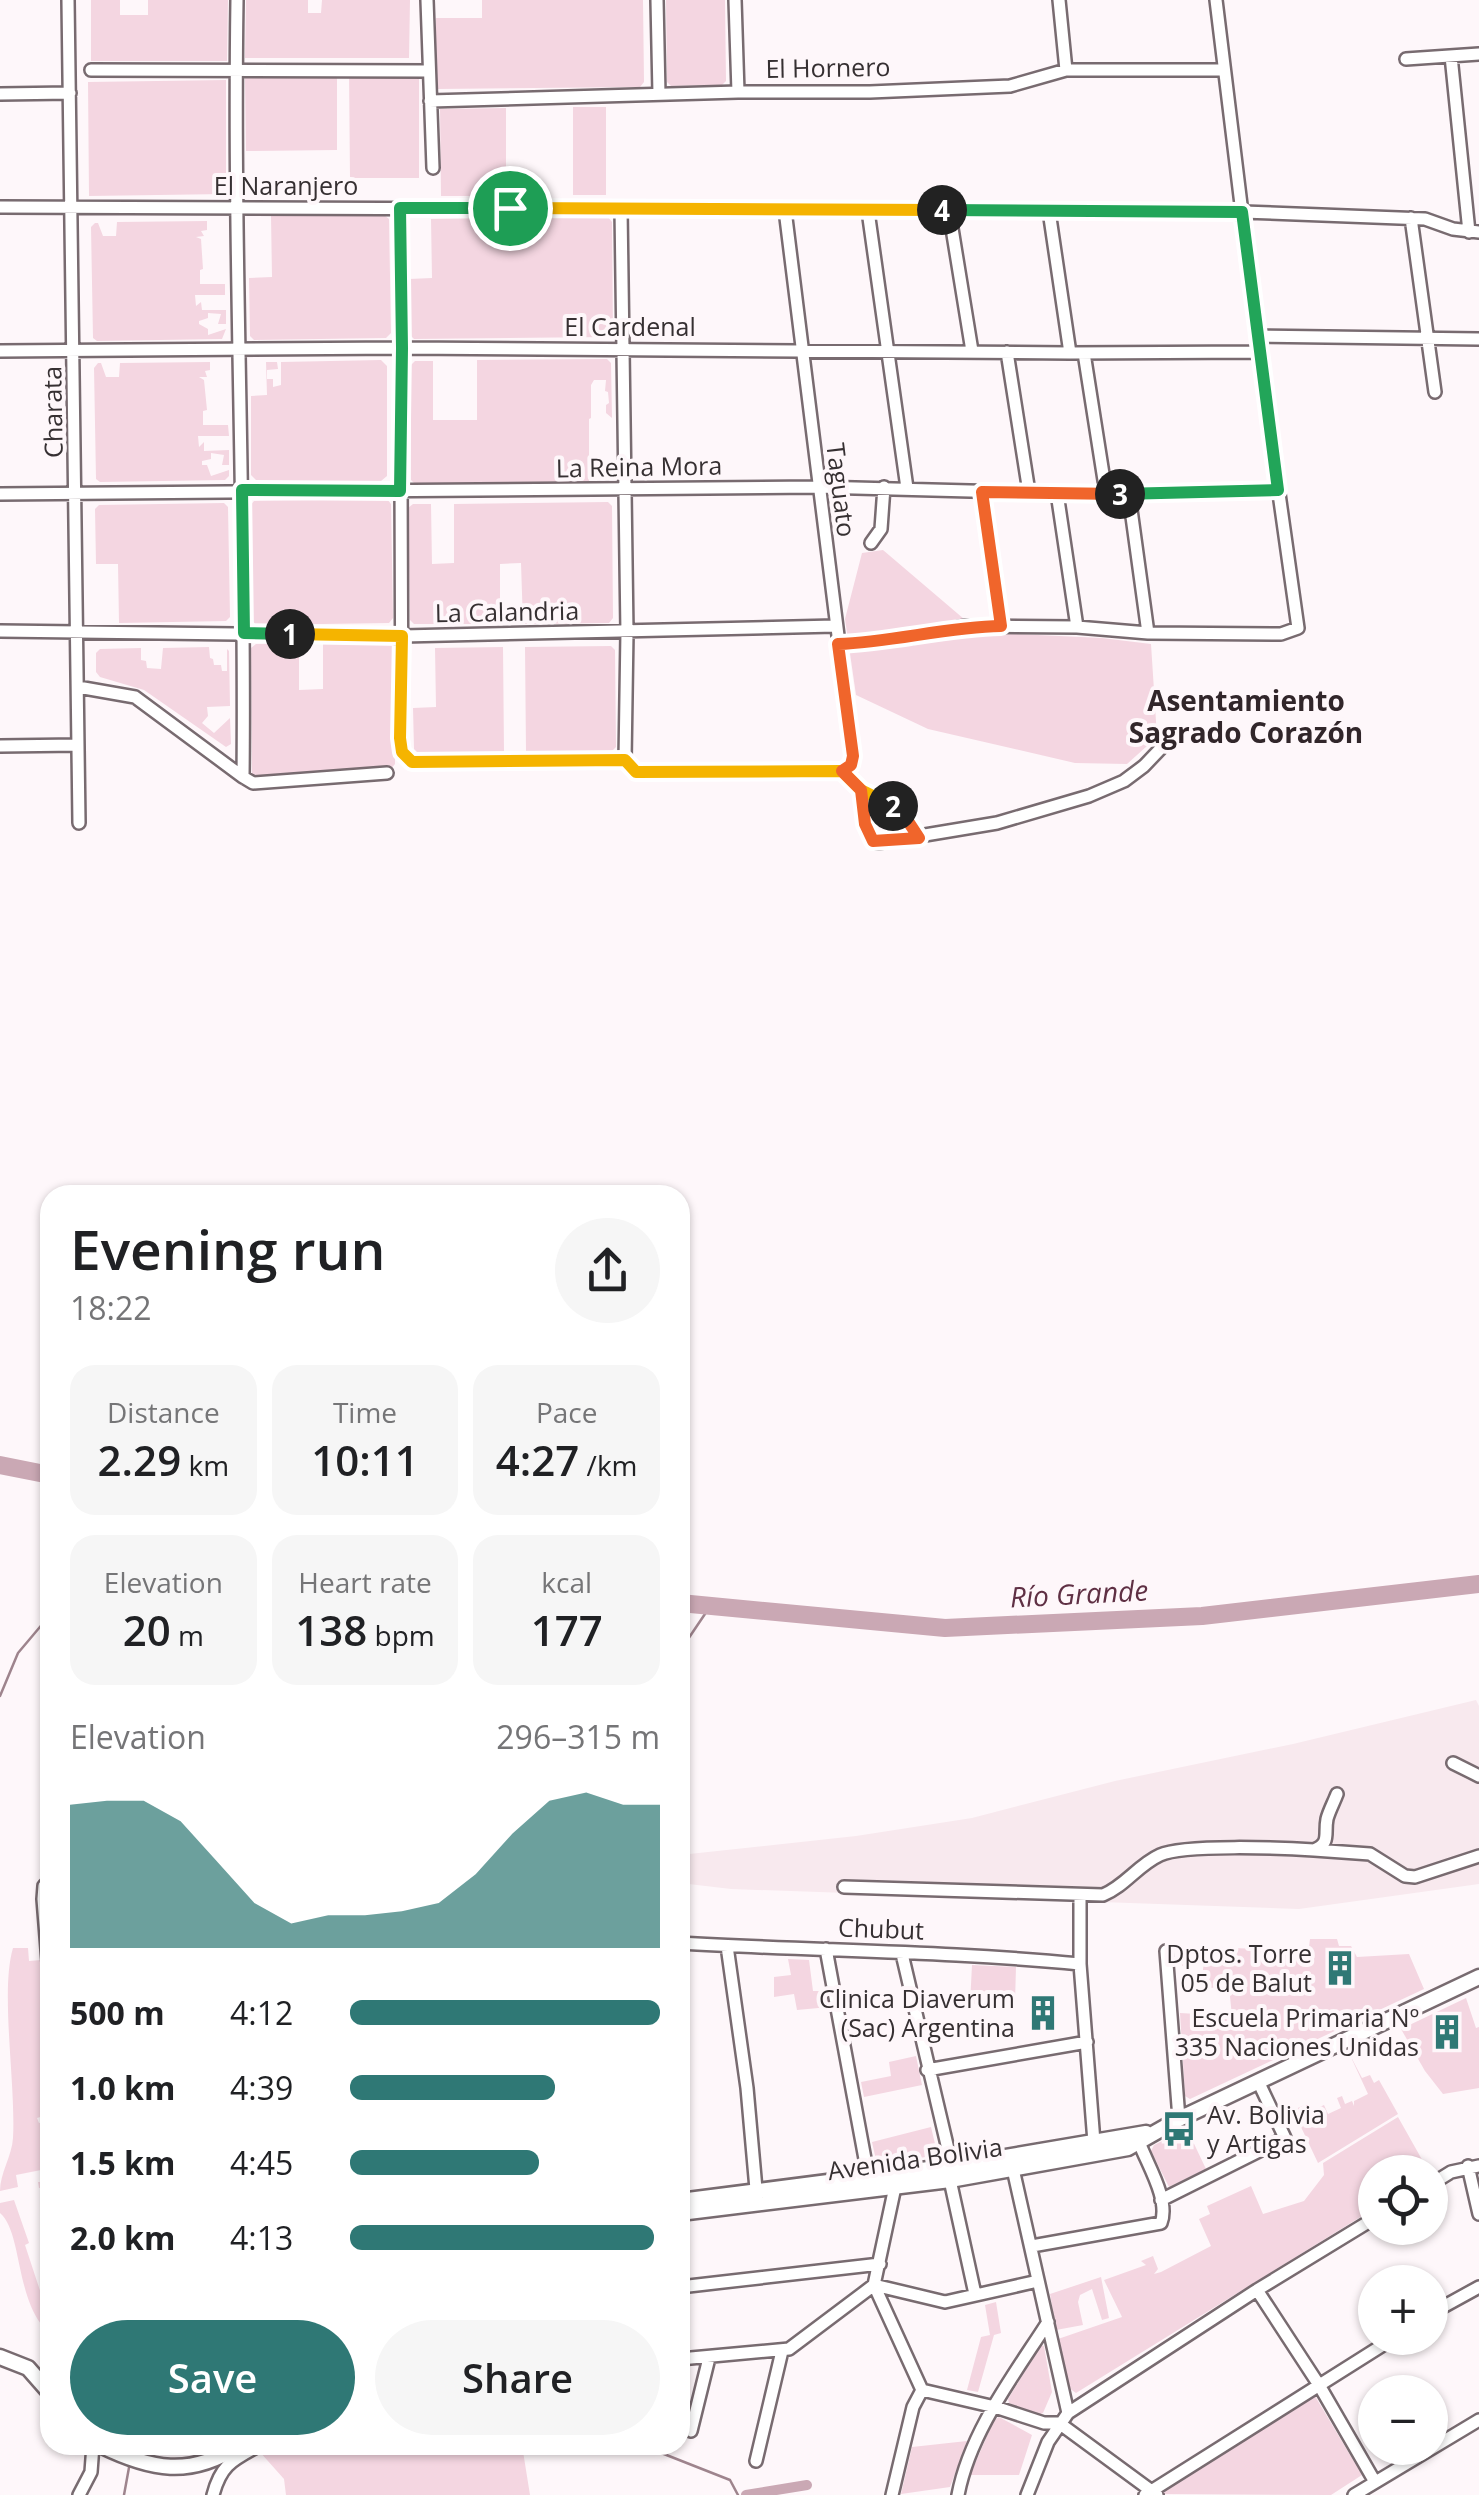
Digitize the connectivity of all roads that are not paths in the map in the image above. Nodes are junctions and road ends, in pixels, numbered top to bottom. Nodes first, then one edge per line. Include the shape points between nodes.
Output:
1 (68, 0) edge
2 (237, 0) edge
3 (427, 0) edge
4 (657, 0) edge
5 (735, 0) edge
6 (1059, 0) edge
7 (1216, 0) edge
8 (1479, 54) edge
9 (1451, 56) junction
10 (1406, 59) dead end
11 (91, 70) dead end
12 (236, 70) junction
13 (1066, 70) junction
14 (1224, 70) junction
15 (430, 71) junction
16 (738, 92) junction
17 (70, 93) junction
18 (0, 94) edge
19 (659, 94) junction
20 (430, 100) junction
21 (432, 168) dead end
22 (0, 207) edge
23 (72, 207) junction
24 (400, 208) junction
25 (238, 209) junction
26 (621, 209) junction
27 (785, 210) junction
28 (949, 210) junction
29 (868, 211) junction
30 (1050, 211) junction
31 (1242, 212) junction
32 (1411, 218) junction
33 (1474, 232) edge
34 (1258, 336) junction
35 (1428, 338) junction
36 (1479, 339) edge
37 (402, 348) junction
38 (801, 349) junction
39 (75, 350) junction
40 (624, 350) junction
41 (888, 350) junction
42 (0, 351) edge
43 (238, 351) junction
44 (972, 351) junction
45 (1008, 352) junction
46 (1260, 352) junction
47 (1070, 353) junction
48 (1084, 353) junction
49 (1436, 392) dead end
50 (817, 487) junction
51 (884, 487) junction
52 (907, 488) junction
53 (242, 490) junction
54 (1278, 490) junction
55 (400, 491) junction
56 (626, 491) junction
57 (982, 492) junction
58 (1029, 492) junction
59 (1058, 492) junction
60 (76, 493) junction
61 (1106, 493) junction
62 (0, 494) edge
63 (1128, 495) junction
64 (871, 543) dead end
65 (836, 626) junction
66 (1001, 626) junction
67 (1077, 627) junction
68 (0, 631) edge
69 (78, 631) junction
70 (627, 632) junction
71 (244, 633) junction
72 (1148, 633) junction
73 (402, 636) junction
74 (838, 644) junction
75 (78, 686) junction
76 (78, 745) junction
77 (1164, 745) dead end
78 (0, 746) edge
79 (625, 760) junction
80 (842, 771) junction
81 (388, 773) dead end
82 (248, 780) junction
83 (861, 790) junction
84 (79, 823) dead end
85 (919, 838) junction
86 (1453, 1763) dead end
87 (1479, 1776) edge
88 (1338, 1794) dead end
89 (1314, 1850) junction
90 (1479, 1856) edge
91 (844, 1887) dead end
92 (1080, 1896) junction
93 (690, 1944) edge
94 (727, 1946) junction
95 (826, 1949) junction
96 (1166, 1951) dead end
97 (902, 1954) junction
98 (1080, 1964) junction
99 (1479, 1977) edge
100 (1087, 2042) junction
101 (927, 2070) junction
102 (1258, 2081) junction
103 (1179, 2119) junction
104 (1145, 2137) junction
105 (1094, 2142) junction
106 (1474, 2166) edge
107 (1013, 2168) junction
108 (951, 2173) junction
109 (868, 2176) junction
110 (1448, 2177) edge
111 (895, 2187) junction
112 (756, 2189) junction
113 (690, 2199) edge
114 (1161, 2200) junction
115 (690, 2212) edge
116 (1479, 2214) edge
117 (1358, 2228) edge
118 (1032, 2246) junction
119 (880, 2264) junction
120 (1038, 2282) junction
121 (874, 2285) junction
122 (690, 2287) edge
123 (1479, 2288) edge
124 (1257, 2290) junction
125 (976, 2294) junction
126 (1448, 2304) edge
127 (1048, 2322) junction
128 (782, 2351) junction
129 (1367, 2355) edge
130 (0, 2357) edge
131 (708, 2358) junction
132 (690, 2359) edge
133 (40, 2382) edge
134 (1319, 2386) junction
135 (922, 2390) junction
136 (995, 2407) junction
137 (1068, 2413) junction
138 (1479, 2420) edge
139 (1059, 2424) junction
140 (691, 2432) dead end
141 (92, 2455) edge
142 (126, 2455) edge
143 (216, 2455) edge
144 (243, 2455) edge
145 (756, 2462) dead end
146 (1375, 2482) junction
147 (1151, 2493) edge
148 (79, 2495) edge
149 (213, 2495) edge
150 (892, 2495) edge
151 (958, 2495) edge
152 (1027, 2495) edge
153 (1354, 2495) edge

1 - 17 street, Charata
2 - 12 street
3 - 15 street
4 - 19 street
5 - 16 street
6 - 13 street
7 - 14 street
8 - 9 street
9 - 10 street
9 - 33 street
11 - 12 street
12 - 15 street
12 - 25 street
13 - 14 street, El Hornero
13 - 16 street, El Hornero via 1010,86
14 - 31 street
15 - 20 street
16 - 19 street, El Hornero
17 - 18 street
17 - 23 street, Charata
19 - 20 street, El Hornero
20 - 21 street
22 - 23 street, El Naranjero
23 - 25 street, El Naranjero
23 - 39 street, Charata
24 - 25 street, El Naranjero
24 - 26 street, El Naranjero
24 - 37 street
25 - 43 street
26 - 27 street, El Naranjero
26 - 40 street
27 - 29 street, El Naranjero
27 - 38 street, Taguato
28 - 29 street, El Naranjero
28 - 30 street, El Naranjero
28 - 44 street
29 - 41 street
30 - 31 street, El Naranjero
30 - 47 street
31 - 32 street, El Naranjero
31 - 34 street
32 - 33 street, El Naranjero
32 - 35 street
34 - 35 street
34 - 46 street
35 - 36 street
35 - 49 street
37 - 40 street, El Cardenal
37 - 43 street, El Cardenal
37 - 55 street
38 - 40 street, El Cardenal
38 - 41 street, El Cardenal
38 - 50 street, Taguato
39 - 42 street, El Cardenal
39 - 43 street, El Cardenal
39 - 60 street, Charata
40 - 56 street
41 - 44 street, El Cardenal
41 - 52 street
43 - 53 street
44 - 45 street, El Cardenal
45 - 47 street, El Cardenal
45 - 58 street
46 - 48 street, El Cardenal
46 - 54 street
47 - 48 street, El Cardenal
48 - 61 street
50 - 51 street, La Reina Mora
50 - 56 street, La Reina Mora
50 - 65 street, Taguato
51 - 52 street, La Reina Mora
51 - 64 street via 881,530
52 - 57 street, La Reina Mora
53 - 55 street, La Reina Mora
53 - 60 street, La Reina Mora
53 - 71 street
54 - 63 street, La Reina Mora
54 - 72 street via 1298,628 1282,634
55 - 56 street, La Reina Mora
55 - 73 street
56 - 70 street
57 - 58 street, La Reina Mora
57 - 66 street
58 - 59 street, La Reina Mora
59 - 61 street, La Reina Mora
59 - 67 street
60 - 62 street, La Reina Mora
60 - 69 street, Charata
61 - 63 street, La Reina Mora
63 - 72 street
65 - 70 street, La Calandria
65 - 74 street, Taguato
66 - 67 street
66 - 74 street
67 - 72 street
68 - 69 street, La Calandria
69 - 71 street, La Calandria
69 - 75 street, Charata
70 - 73 street, La Calandria
70 - 79 street
71 - 73 street, La Calandria
71 - 82 street
73 - 79 street via 400,738 412,762
74 - 80 street, Taguato via 853,756
75 - 76 street, Charata
75 - 82 street via 135,698
76 - 78 street
76 - 84 street, Charata
77 - 85 street via 1124,781 1089,796
79 - 80 street via 636,772
80 - 83 street
81 - 82 street
83 - 85 street via 902,812
83 - 85 street via 873,841
86 - 87 street
88 - 89 street via 1326,1840
89 - 90 street via 1370,1854 1415,1877
89 - 92 street via 1176,1850 1152,1860 1118,1889
91 - 92 street
92 - 98 street
93 - 94 street, Chubut
94 - 95 street, Chubut
94 - 112 street
95 - 97 street, Chubut
95 - 109 street
96 - 103 street
97 - 98 street, Chubut
97 - 101 street
98 - 100 street
99 - 102 street, Avenida Bolivia
100 - 101 street
100 - 105 street
101 - 108 street
102 - 103 street, Avenida Bolivia
102 - 114 street via 1285,2138
103 - 104 street, Avenida Bolivia
104 - 105 street, Avenida Bolivia
104 - 107 street, Avenida Bolivia via 1128,2148
104 - 114 street
105 - 108 street, Avenida Bolivia
106 - 110 street
106 - 116 street
107 - 108 street, Avenida Bolivia
107 - 118 street
108 - 109 street, Avenida Bolivia
108 - 111 street, Avenida Bolivia
108 - 125 street
109 - 112 street, Avenida Bolivia
111 - 115 street, Avenida Bolivia
111 - 119 street
112 - 113 street, Avenida Bolivia
114 - 118 street via 1161,2222
117 - 124 street
118 - 120 street
119 - 121 street
119 - 122 street
120 - 125 street
120 - 127 street
121 - 125 street via 945,2302
121 - 128 street
121 - 135 street
123 - 126 street
124 - 134 street
124 - 137 street
127 - 136 street
127 - 137 street
128 - 131 street
128 - 145 street
129 - 134 street
130 - 133 street via 28,2368
131 - 132 street
131 - 140 street
134 - 146 street
134 - 147 street
135 - 136 street
135 - 150 street
136 - 139 street
136 - 151 street
137 - 139 street
138 - 146 street
139 - 147 street
139 - 152 street
141 - 148 street
142 - 143 street via 158,2467
144 - 149 street via 225,2466
146 - 153 street

